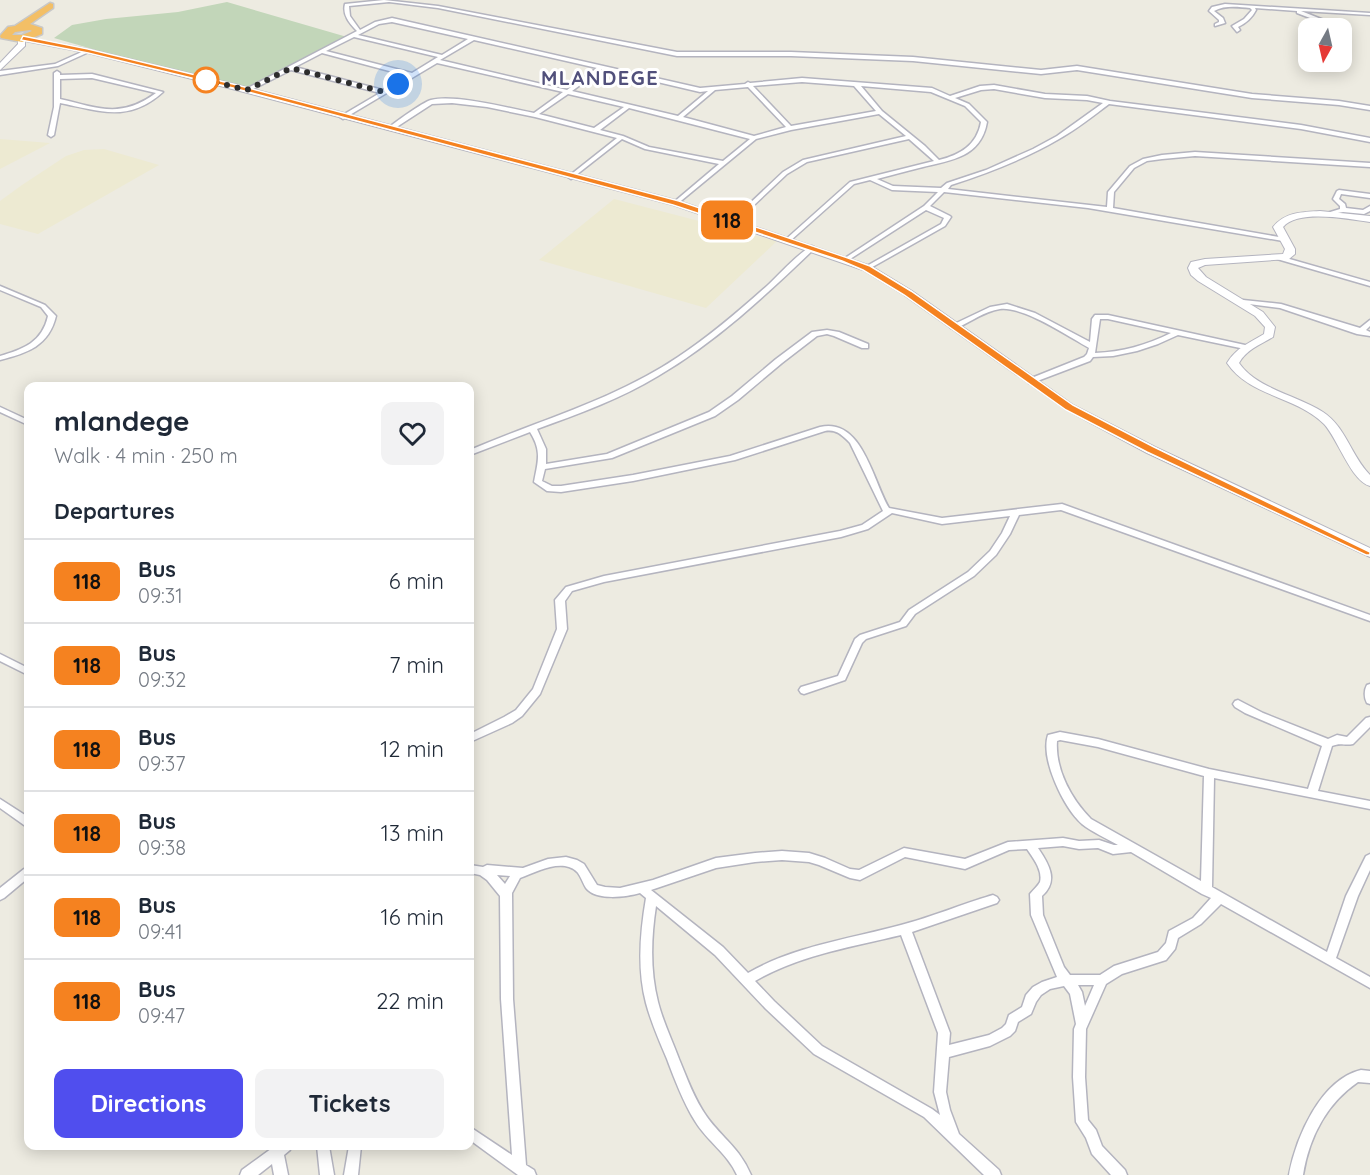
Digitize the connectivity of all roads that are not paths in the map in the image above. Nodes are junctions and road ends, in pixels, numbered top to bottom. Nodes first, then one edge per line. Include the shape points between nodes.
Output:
1 (48, 3) edge
2 (1252, 7) junction
3 (1301, 11) junction
4 (1370, 14) edge
5 (1314, 18) edge
6 (1217, 25) dead end
7 (1237, 30) dead end
8 (38, 31) junction
9 (359, 31) junction
10 (11, 33) edge
11 (353, 35) junction
12 (472, 39) junction
13 (55, 44) junction
14 (88, 51) junction
15 (323, 52) junction
16 (443, 57) junction
17 (436, 61) junction
18 (56, 65) junction
19 (0, 68) edge
20 (291, 68) junction
21 (601, 68) junction
22 (0, 73) edge
23 (412, 75) junction
24 (58, 77) junction
25 (855, 83) junction
26 (748, 84) junction
27 (247, 90) junction
28 (712, 90) junction
29 (384, 92) junction
30 (569, 92) junction
31 (952, 97) junction
32 (56, 99) junction
33 (1109, 102) junction
34 (628, 106) junction
35 (1370, 108) edge
36 (880, 112) junction
37 (535, 115) junction
38 (344, 117) junction
39 (679, 118) junction
40 (790, 128) junction
41 (390, 129) junction
42 (596, 130) junction
43 (51, 135) dead end
44 (621, 137) junction
45 (910, 137) junction
46 (754, 138) junction
47 (1370, 140) edge
48 (938, 162) junction
49 (724, 163) junction
50 (1370, 165) edge
51 (571, 177) junction
52 (870, 178) junction
53 (943, 190) junction
54 (1370, 196) edge
55 (676, 203) junction
56 (926, 207) junction
57 (1370, 208) edge
58 (1110, 210) junction
59 (1343, 210) junction
60 (1329, 214) junction
61 (1370, 219) edge
62 (733, 222) junction
63 (1283, 239) junction
64 (788, 240) junction
65 (812, 248) junction
66 (1279, 258) junction
67 (845, 260) junction
68 (867, 268) junction
69 (1370, 283) edge
70 (0, 288) edge
71 (1243, 302) junction
72 (1370, 322) edge
73 (954, 326) junction
74 (1360, 332) junction
75 (1175, 334) junction
76 (1370, 334) edge
77 (865, 346) dead end
78 (1245, 347) junction
79 (1092, 351) junction
80 (0, 358) edge
81 (1032, 381) junction
82 (0, 409) edge
83 (24, 421) edge
84 (532, 428) junction
85 (474, 451) edge
86 (541, 467) junction
87 (1370, 482) edge
88 (886, 511) junction
89 (1016, 513) junction
90 (1370, 552) edge
91 (1370, 618) edge
92 (0, 657) edge
93 (24, 670) edge
94 (1370, 688) edge
95 (804, 690) dead end
96 (1370, 700) edge
97 (1238, 704) dead end
98 (1370, 721) edge
99 (474, 736) edge
100 (1328, 744) junction
101 (1209, 773) junction
102 (1312, 793) junction
103 (0, 803) edge
104 (1370, 805) edge
105 (24, 819) edge
106 (1030, 845) junction
107 (1130, 848) junction
108 (1370, 859) edge
109 (474, 869) edge
110 (482, 870) junction
111 (524, 872) junction
112 (24, 875) edge
113 (640, 887) junction
114 (1206, 891) junction
115 (0, 895) edge
116 (506, 895) junction
117 (652, 896) junction
118 (1219, 898) junction
119 (993, 900) dead end
120 (905, 928) junction
121 (1330, 960) junction
122 (747, 980) junction
123 (1067, 980) junction
124 (1102, 980) junction
125 (1370, 983) edge
126 (1082, 1023) junction
127 (942, 1053) junction
128 (1370, 1077) edge
129 (474, 1136) edge
130 (954, 1137) junction
131 (280, 1150) edge
132 (281, 1150) edge
133 (324, 1150) edge
134 (354, 1150) edge
135 (525, 1172) edge
136 (247, 1175) edge
137 (281, 1175) edge
138 (327, 1175) edge
139 (351, 1175) edge
140 (744, 1175) edge
141 (994, 1175) edge
142 (1120, 1175) edge
143 (1296, 1175) edge

1 - 8 highway via 53,10
1 - 10 highway
2 - 3 street
2 - 6 street via 1214,8 1211,11 1222,21
2 - 7 street via 1253,12 1245,21 1234,26
3 - 4 street
3 - 5 street via 1301,15
8 - 10 highway via 31,27
8 - 13 main road
9 - 11 street
9 - 12 street via 392,20
9 - 35 street via 350,20 347,5 401,2 677,54 913,59 1046,72 1077,68 1251,96
10 - 13 main road
10 - 19 main road via 22,44
11 - 15 street
11 - 16 street
12 - 16 street
12 - 21 street
13 - 14 main road
14 - 18 street
14 - 27 main road
15 - 20 street
15 - 23 street
16 - 17 street
17 - 23 street
17 - 30 street
18 - 22 street
18 - 24 street
20 - 27 street
20 - 29 street
21 - 28 street
21 - 30 street
23 - 29 street
24 - 32 street
24 - 32 street via 92,76 160,92 117,113
25 - 26 street via 802,80
25 - 31 street via 918,88
25 - 36 street
26 - 28 street
26 - 40 street
27 - 38 main road
28 - 39 street
29 - 38 street
30 - 34 street
30 - 37 street
31 - 33 street via 994,87
31 - 48 street via 981,117 984,128 964,153
32 - 43 street
33 - 47 street via 1291,125
33 - 53 street via 1035,150 954,181
34 - 39 street
34 - 42 street
36 - 40 street
36 - 45 street
37 - 41 street via 440,100
37 - 42 street
38 - 41 main road
39 - 46 street
40 - 46 street
41 - 51 main road
42 - 44 street
44 - 49 street via 647,148
44 - 51 street
45 - 48 street
45 - 62 street via 794,166
46 - 49 street
48 - 52 street
49 - 55 street
50 - 58 street via 1195,154 1162,157 1132,167 1111,192
51 - 55 main road
52 - 53 street via 892,188
52 - 64 street via 852,183
53 - 56 street
53 - 58 street
54 - 59 street via 1339,192 1336,199
55 - 62 main road
56 - 67 street
56 - 68 street via 948,217 943,225
57 - 59 street via 1364,212
58 - 63 street
59 - 60 street
60 - 61 main road
60 - 63 main road via 1294,216 1281,221 1278,227
62 - 64 main road
63 - 66 main road via 1291,251
64 - 65 main road
65 - 67 main road
65 - 84 street via 704,343 671,366 631,389
66 - 69 street
66 - 71 main road via 1195,264 1195,273 1202,279
67 - 68 main road
68 - 73 main road
70 - 80 street via 43,306 52,316 51,329 42,339 26,350
71 - 74 street via 1281,306
71 - 78 main road via 1270,327 1269,335
72 - 74 street
73 - 79 street via 998,307 1008,307 1049,322
73 - 81 main road
74 - 76 street
75 - 78 street
75 - 79 street via 1116,354
75 - 79 street via 1098,317
77 - 86 street via 828,332 815,334 712,414 609,456
78 - 87 main road via 1233,363 1236,369 1323,417
79 - 81 street via 1077,364
81 - 90 main road via 1108,429
82 - 83 street
84 - 85 street
84 - 86 street via 543,452
86 - 88 street via 541,486 572,488 732,458 837,428 857,448
88 - 89 street via 942,521
88 - 99 street via 865,527 841,534 569,589 560,600 562,629 537,691 519,713
89 - 91 street via 1062,507
89 - 95 street via 993,553 971,574 916,608 903,624 858,641 842,678
92 - 93 street
94 - 96 street
97 - 100 street via 1264,719
98 - 100 street via 1349,741 1337,739
100 - 102 street
101 - 102 street
101 - 107 street via 1098,743 1052,738 1053,761 1080,816
101 - 114 street
102 - 104 street
103 - 105 street
106 - 107 street via 1063,842 1099,844 1113,850
106 - 113 street via 1000,848 965,864 904,852 860,875 807,858 748,859 717,863
106 - 123 street via 1046,876 1044,887 1036,894 1037,915 1059,970
107 - 114 street
108 - 121 street
109 - 110 street
110 - 111 street
110 - 116 street via 493,876
111 - 113 street via 551,863 572,863 580,867 599,892
111 - 116 street via 511,881
112 - 115 street
113 - 117 street
114 - 118 street
116 - 135 street via 507,999
117 - 122 street via 719,951
117 - 140 street via 647,967 652,1000 703,1122 740,1163
118 - 121 street
118 - 124 street via 1197,921 1173,935 1162,956 1118,970
119 - 120 street
120 - 122 street via 797,955 768,966
120 - 127 street via 940,1018 944,1033
121 - 125 street
122 - 130 street via 818,1050 928,1113
123 - 124 street
123 - 126 street via 1076,992
123 - 127 street via 1038,989 1027,1010 1013,1019 1005,1033
124 - 126 street
126 - 142 street via 1082,1122 1097,1150
127 - 130 street via 940,1092
128 - 143 street via 1350,1080 1322,1107 1311,1125
129 - 135 street
130 - 141 street
131 - 136 street
132 - 137 street
133 - 138 street
134 - 139 street

